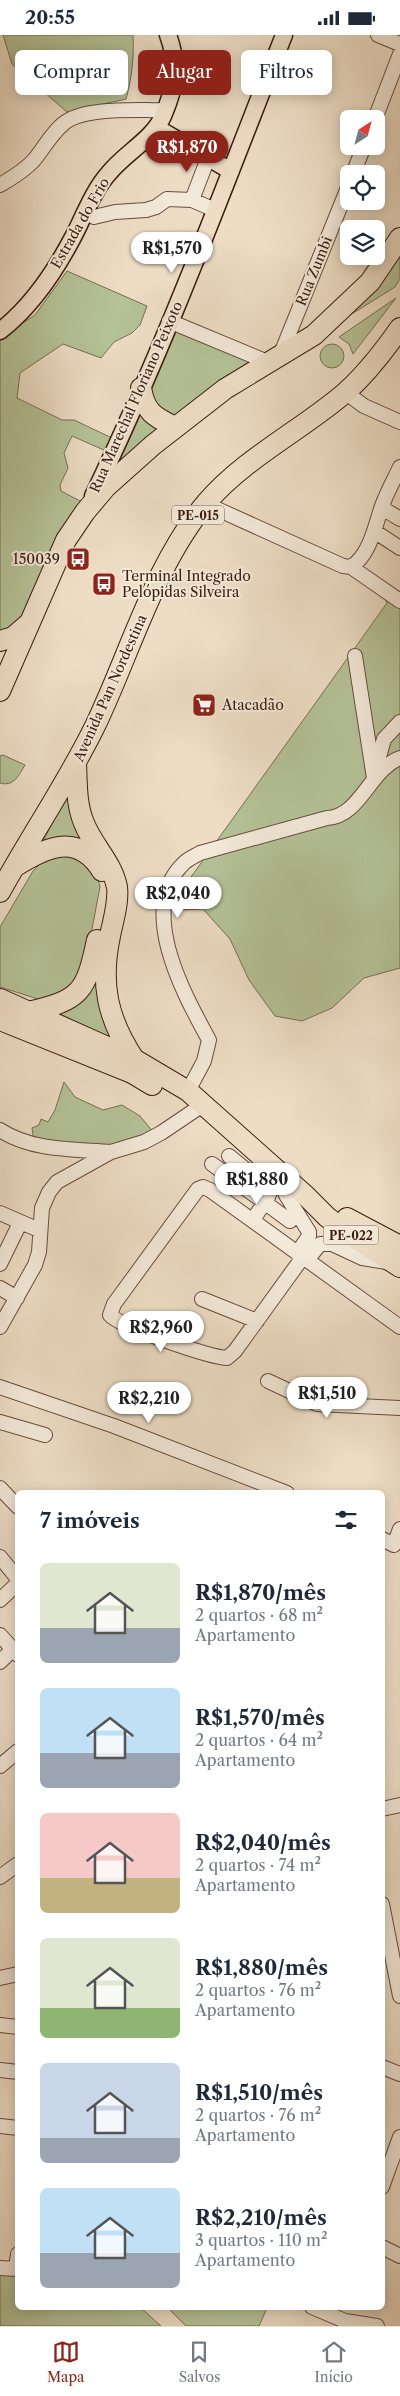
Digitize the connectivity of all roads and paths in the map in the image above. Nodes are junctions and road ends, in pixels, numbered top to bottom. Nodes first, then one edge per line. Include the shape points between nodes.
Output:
1 (168, 35) edge
2 (284, 35) edge
3 (378, 35) edge
4 (400, 44) edge
5 (400, 54) edge
6 (378, 110) edge
7 (162, 118) junction
8 (208, 158) junction
9 (231, 171) junction
10 (0, 185) edge
11 (192, 199) junction
12 (340, 206) edge
13 (215, 210) junction
14 (94, 217) dead end
15 (400, 238) edge
16 (169, 321) junction
17 (400, 329) edge
18 (0, 331) edge
19 (275, 360) junction
20 (142, 388) junction
21 (346, 392) junction
22 (400, 422) edge
23 (175, 427) junction
24 (400, 467) edge
25 (206, 504) junction
26 (382, 508) junction
27 (85, 512) junction
28 (400, 519) edge
29 (374, 531) junction
30 (400, 548) edge
31 (351, 567) junction
32 (400, 601) edge
33 (32, 619) junction
34 (0, 641) edge
35 (355, 656) dead end
36 (2, 682) edge
37 (400, 722) edge
38 (400, 758) edge
39 (76, 763) junction
40 (374, 778) junction
41 (13, 868) junction
42 (0, 891) edge
43 (0, 999) edge
44 (28, 1011) junction
45 (0, 1020) edge
46 (134, 1059) junction
47 (197, 1098) junction
48 (0, 1130) edge
49 (111, 1152) junction
50 (229, 1156) dead end
51 (212, 1164) dead end
52 (279, 1171) junction
53 (265, 1202) junction
54 (0, 1213) edge
55 (253, 1220) junction
56 (290, 1221) dead end
57 (20, 1223) junction
58 (39, 1230) junction
59 (302, 1257) junction
60 (398, 1259) edge
61 (0, 1264) edge
62 (0, 1288) edge
63 (17, 1298) junction
64 (202, 1299) dead end
65 (257, 1321) junction
66 (0, 1327) edge
67 (400, 1327) edge
68 (268, 1381) dead end
69 (0, 1387) edge
70 (397, 1404) edge
71 (0, 1422) edge
72 (45, 1435) dead end
73 (252, 1486) edge
74 (0, 1488) edge
75 (272, 1490) edge
76 (15, 1504) edge
77 (400, 1529) edge
78 (388, 1542) edge
79 (0, 1557) edge
80 (15, 1575) edge
81 (15, 1586) edge
82 (0, 1600) edge
83 (0, 1635) edge
84 (15, 1653) edge
85 (0, 1661) edge
86 (15, 1754) edge
87 (0, 1766) edge
88 (400, 1805) edge
89 (385, 1808) edge
90 (15, 1866) edge
91 (0, 1877) edge
92 (385, 1919) edge
93 (15, 1975) edge
94 (0, 1978) edge
95 (400, 1996) edge
96 (0, 2025) edge
97 (15, 2027) edge
98 (385, 2068) edge
99 (0, 2070) edge
100 (15, 2072) edge
101 (400, 2074) edge
102 (0, 2126) edge
103 (15, 2128) edge
104 (400, 2137) edge
105 (385, 2179) edge
106 (385, 2248) edge
107 (400, 2256) edge
108 (0, 2268) edge
109 (15, 2269) edge
110 (319, 2310) edge
111 (377, 2326) edge

1 - 7 main road via 176,72
2 - 9 main road, Rua Marechal Floriano Peixoto
3 - 4 street
5 - 6 street
7 - 8 main road
7 - 10 street via 97,112 73,118 64,123 33,161
7 - 18 main road, Estrada do Frio via 108,173 43,286 24,310
8 - 9 main road
8 - 11 street
9 - 13 main road, Rua Marechal Floriano Peixoto
11 - 13 street
11 - 14 street via 166,199 146,210
12 - 19 street, Rua Zumbi
13 - 16 main road, Rua Marechal Floriano Peixoto
15 - 19 highway via 356,297 314,335
16 - 19 street
16 - 20 main road, Rua Marechal Floriano Peixoto
17 - 21 highway, Avenida Pan Nordestina / PE-015
19 - 23 highway via 226,389
20 - 23 highway via 148,409
20 - 27 main road, Rua Marechal Floriano Peixoto
21 - 22 street via 364,406
21 - 25 highway, Avenida Pan Nordestina / PE-015 via 241,470
23 - 27 highway via 126,468
24 - 26 street
25 - 31 street
25 - 39 highway, Avenida Pan Nordestina / PE-015 via 162,572 118,677
26 - 28 street
26 - 29 street
27 - 33 highway via 66,540
29 - 30 street
29 - 31 street via 362,557
31 - 32 street
33 - 34 highway via 13,637
33 - 36 highway
35 - 40 street
37 - 40 street via 384,739
38 - 40 street
39 - 41 highway, Avenida Pan Nordestina / PE-015
39 - 46 highway via 78,802 83,823 111,869 117,890 104,984 120,1035
40 - 47 street via 338,818 327,818 200,853 184,863 174,876 163,914 169,953 178,980 209,1040
41 - 42 highway, Avenida Pan Nordestina / PE-015
41 - 44 highway via 41,851 66,845 90,855 97,862 104,874 106,887 84,987 66,1001
43 - 44 highway, PE-022
44 - 46 highway, PE-022
45 - 47 highway via 132,1073 184,1103
46 - 47 highway, PE-022
47 - 49 street via 161,1133
47 - 52 highway, PE-022
48 - 49 street via 43,1147
49 - 58 street via 56,1182 42,1208
50 - 53 street via 267,1187 270,1192
51 - 53 street
52 - 59 street via 286,1195 309,1232
52 - 60 highway, PE-022 via 306,1196
53 - 55 street
53 - 56 street
54 - 57 street
55 - 59 street
55 - 65 street via 210,1190 198,1189 110,1315 115,1320 227,1358
57 - 58 street
57 - 61 street
58 - 63 street via 35,1265
59 - 60 street via 326,1243 362,1258
59 - 65 street
59 - 67 street
62 - 63 street
63 - 66 street
64 - 65 street
68 - 70 street via 317,1404 331,1388 358,1406
69 - 73 street via 114,1426
71 - 72 street
73 - 75 street
74 - 76 street
77 - 78 street
79 - 80 street
81 - 82 street
83 - 84 street
84 - 85 street
86 - 87 street
88 - 89 street
90 - 91 street
92 - 95 street
93 - 94 street
96 - 97 street
98 - 101 street
99 - 100 street
102 - 103 street
104 - 105 street
106 - 107 street
108 - 109 street
110 - 111 street via 346,2321

